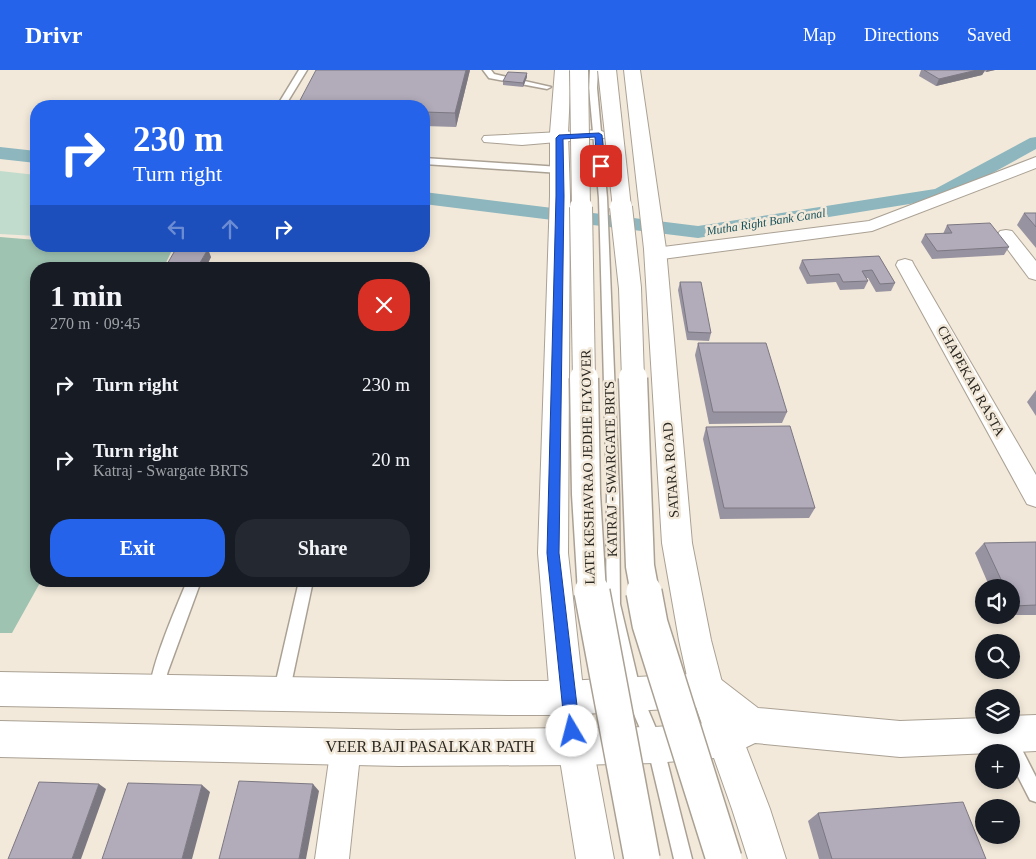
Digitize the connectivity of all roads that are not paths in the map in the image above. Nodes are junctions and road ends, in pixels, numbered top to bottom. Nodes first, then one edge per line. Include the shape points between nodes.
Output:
1 (303, 70) edge
2 (487, 70) edge
3 (563, 70) edge
4 (579, 70) edge
5 (594, 70) edge
6 (606, 70) edge
7 (632, 70) edge
8 (546, 78) edge
9 (285, 100) edge
10 (559, 135) junction
11 (599, 135) junction
12 (490, 140) dead end
13 (430, 161) edge
14 (1036, 162) edge
15 (560, 170) junction
16 (1006, 235) dead end
17 (655, 252) junction
18 (905, 265) dead end
19 (1036, 274) edge
20 (1036, 497) edge
21 (192, 587) edge
22 (305, 587) edge
23 (0, 689) edge
24 (707, 690) junction
25 (155, 693) junction
26 (633, 693) junction
27 (281, 695) junction
28 (567, 698) junction
29 (739, 732) junction
30 (1020, 733) edge
31 (1000, 734) edge
32 (0, 739) edge
33 (346, 746) junction
34 (655, 746) junction
35 (575, 747) junction
36 (1036, 794) edge
37 (332, 859) edge
38 (595, 859) edge
39 (642, 859) edge
40 (683, 859) edge
41 (724, 859) edge
42 (767, 859) edge

1 - 9 lane
2 - 8 lane via 492,76
3 - 10 main road
4 - 39 main road, LATE KESHAVRAO JEDHE FLYOVER, bridge via 586,494 592,599
5 - 11 lane, KATRAJ - SWARGATE BRTS
6 - 41 main road, bridge via 630,288 640,566 650,624
7 - 17 main road, SATARA ROAD
8 - 10 main road
10 - 11 street
10 - 12 street
10 - 15 main road
11 - 26 lane, KATRAJ - SWARGATE BRTS via 613,495 613,604
13 - 15 lane
14 - 17 street via 872,226
15 - 28 main road via 553,553
16 - 19 street
17 - 24 main road, SATARA ROAD via 677,543
18 - 20 street, CHAPEKAR RASTA
21 - 25 lane
22 - 27 lane
23 - 25 main road
24 - 26 main road
24 - 29 main road
25 - 27 main road
26 - 28 main road
26 - 34 lane, KATRAJ - SWARGATE BRTS
27 - 28 main road
28 - 35 main road
29 - 31 main road, VEER BAJI PASALKAR PATH via 900,739
29 - 34 main road, VEER BAJI PASALKAR PATH
29 - 42 main road
30 - 36 lane
32 - 33 main road, VEER BAJI PASALKAR PATH
33 - 35 main road, VEER BAJI PASALKAR PATH
33 - 37 street
34 - 35 main road, VEER BAJI PASALKAR PATH
34 - 40 lane, KATRAJ - SWARGATE BRTS
35 - 38 main road

